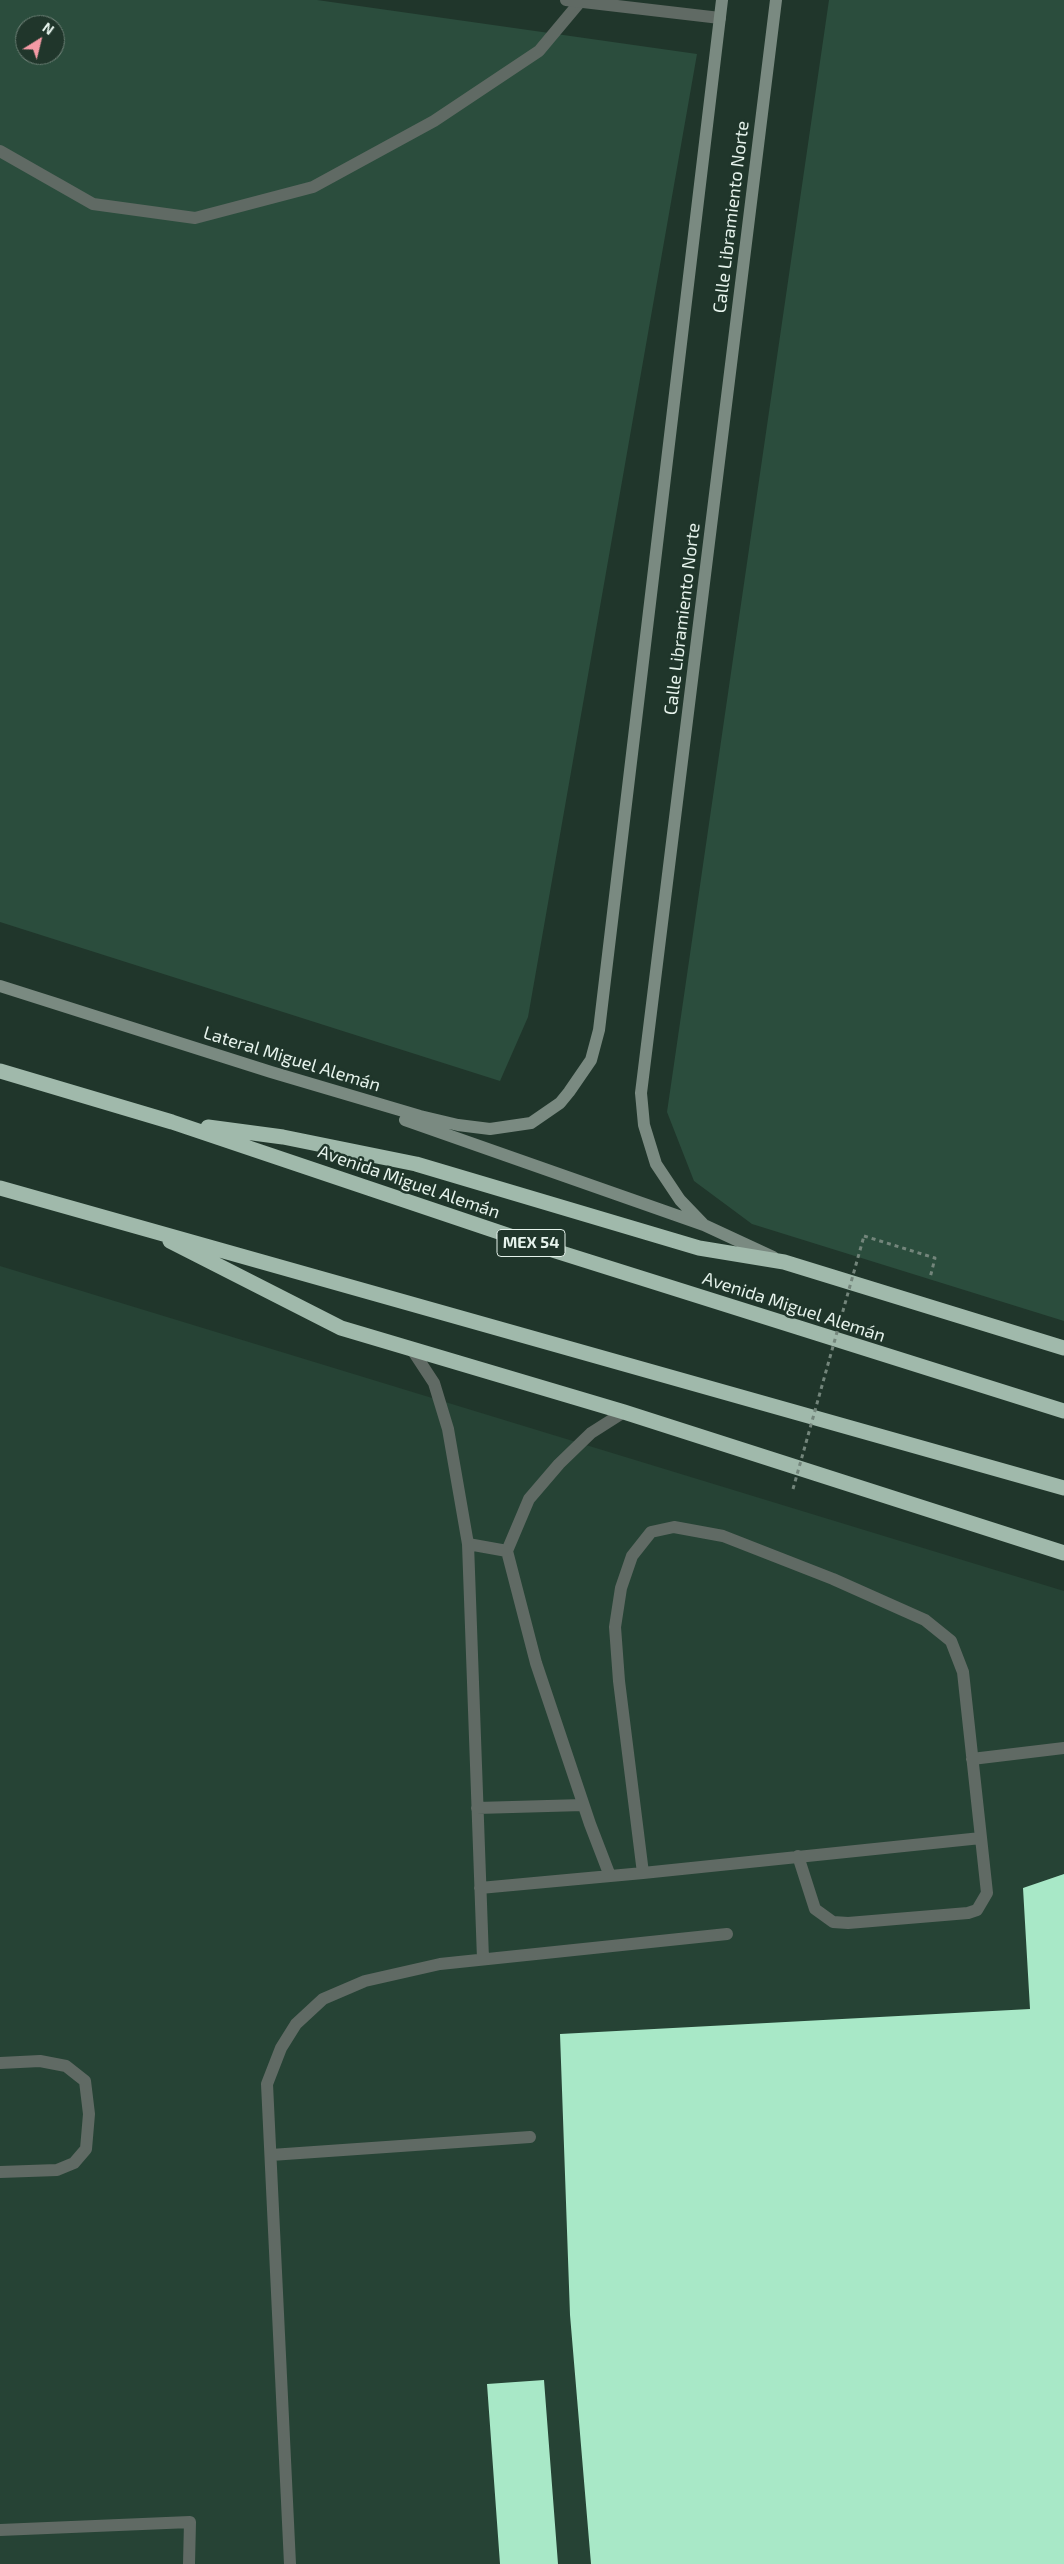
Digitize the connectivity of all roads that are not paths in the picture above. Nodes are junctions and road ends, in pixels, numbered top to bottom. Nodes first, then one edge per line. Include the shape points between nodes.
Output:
1 (566, 0) edge
2 (722, 0) edge
3 (776, 0) edge
4 (580, 2) junction
5 (720, 18) junction
6 (0, 152) edge
7 (0, 986) edge
8 (0, 1071) edge
9 (272, 1072) junction
10 (569, 1092) joint
11 (172, 1122) junction
12 (0, 1188) edge
13 (140, 1225) junction
14 (704, 1225) junction
15 (784, 1262) junction
16 (411, 1348) junction
17 (1064, 1348) edge
18 (1064, 1411) edge
19 (624, 1412) junction
20 (1064, 1488) edge
21 (468, 1544) junction
22 (507, 1551) junction
23 (1064, 1553) edge
24 (1064, 1748) edge
25 (972, 1759) junction
26 (583, 1805) junction
27 (478, 1808) junction
28 (981, 1838) junction
29 (798, 1856) junction
30 (643, 1873) junction
31 (610, 1876) junction
32 (480, 1888) junction
33 (727, 1934) dead end
34 (483, 1960) junction
35 (0, 2063) edge
36 (530, 2137) dead end
37 (271, 2155) junction
38 (0, 2172) edge
39 (0, 2530) edge
40 (189, 2564) edge
41 (290, 2564) edge

1 - 4 street
2 - 5 street, Calle Libramiento Norte
3 - 14 street, Calle Libramiento Norte via 641,1093 644,1125 656,1164 680,1200
4 - 5 street
4 - 6 street via 539,51 434,121 313,187 195,218 93,204
5 - 10 street, Calle Libramiento Norte via 599,1030 591,1060
7 - 9 street, Lateral Miguel Alemán
8 - 11 highway, Avenida Miguel Alemán / MEX 54
9 - 10 street, Lateral Miguel Alemán via 420,1116 490,1129 532,1122 560,1103
9 - 14 street
11 - 15 highway via 283,1137 416,1164 699,1248
11 - 18 highway, Avenida Miguel Alemán / MEX 54 via 549,1249
12 - 13 highway
13 - 16 highway via 341,1328
13 - 20 highway
14 - 15 street
15 - 17 highway
16 - 19 highway
16 - 21 street via 434,1383 448,1429
19 - 22 street via 591,1433 529,1499
19 - 23 highway
21 - 22 street
21 - 27 street
22 - 26 street via 536,1663
24 - 25 street
25 - 28 street
25 - 30 street via 963,1672 950,1641 925,1620 833,1579 723,1536 674,1527 651,1532 632,1556 621,1588 615,1627
26 - 27 street
26 - 31 street
27 - 32 street
28 - 29 street
28 - 29 street via 988,1893 977,1910 968,1913 833,1922 815,1908
29 - 30 street
30 - 31 street
31 - 32 street
32 - 34 street
33 - 34 street
34 - 37 street via 440,1964 365,1981 323,1999 296,2024 281,2048 267,2084
35 - 38 street via 40,2061 66,2066 85,2081 89,2114 86,2149 74,2163 57,2170
36 - 37 street
37 - 41 street
39 - 40 street via 190,2522

